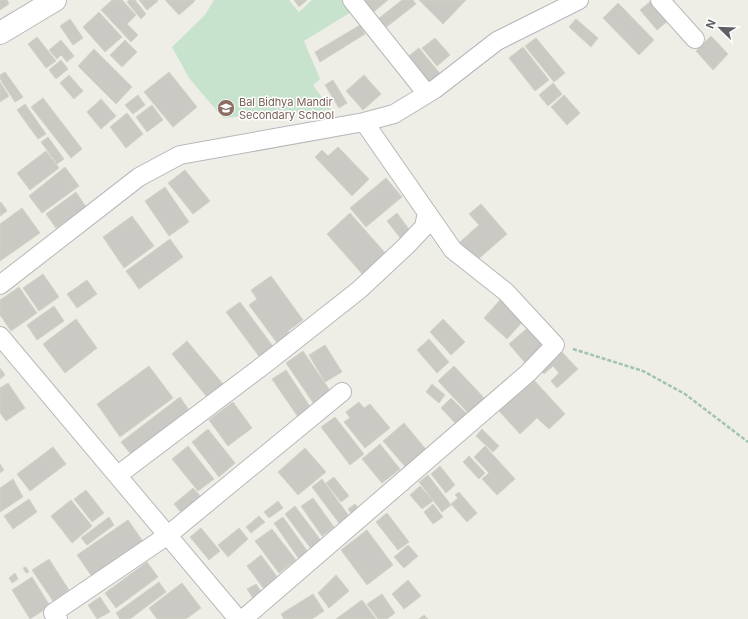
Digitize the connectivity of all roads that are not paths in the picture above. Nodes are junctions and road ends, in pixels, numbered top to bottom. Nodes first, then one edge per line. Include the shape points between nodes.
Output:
1 (56, 0) edge
2 (352, 0) edge
3 (578, 0) edge
4 (660, 0) edge
5 (0, 33) edge
6 (695, 39) dead end
7 (427, 94) junction
8 (364, 122) junction
9 (427, 212) junction
10 (0, 285) edge
11 (0, 336) edge
12 (342, 392) dead end
13 (118, 475) junction
14 (168, 535) junction
15 (58, 619) edge
16 (238, 619) edge
17 (243, 619) edge

1 - 5 street
2 - 7 street
3 - 7 street via 497,41
4 - 6 street
7 - 8 street via 394,114
8 - 9 street
8 - 10 street via 180,155 139,177
9 - 13 street via 424,227 359,290
9 - 17 street via 453,250 506,292 554,345 499,399
11 - 13 street
12 - 14 street
13 - 14 street
14 - 15 street via 54,613
14 - 16 street

